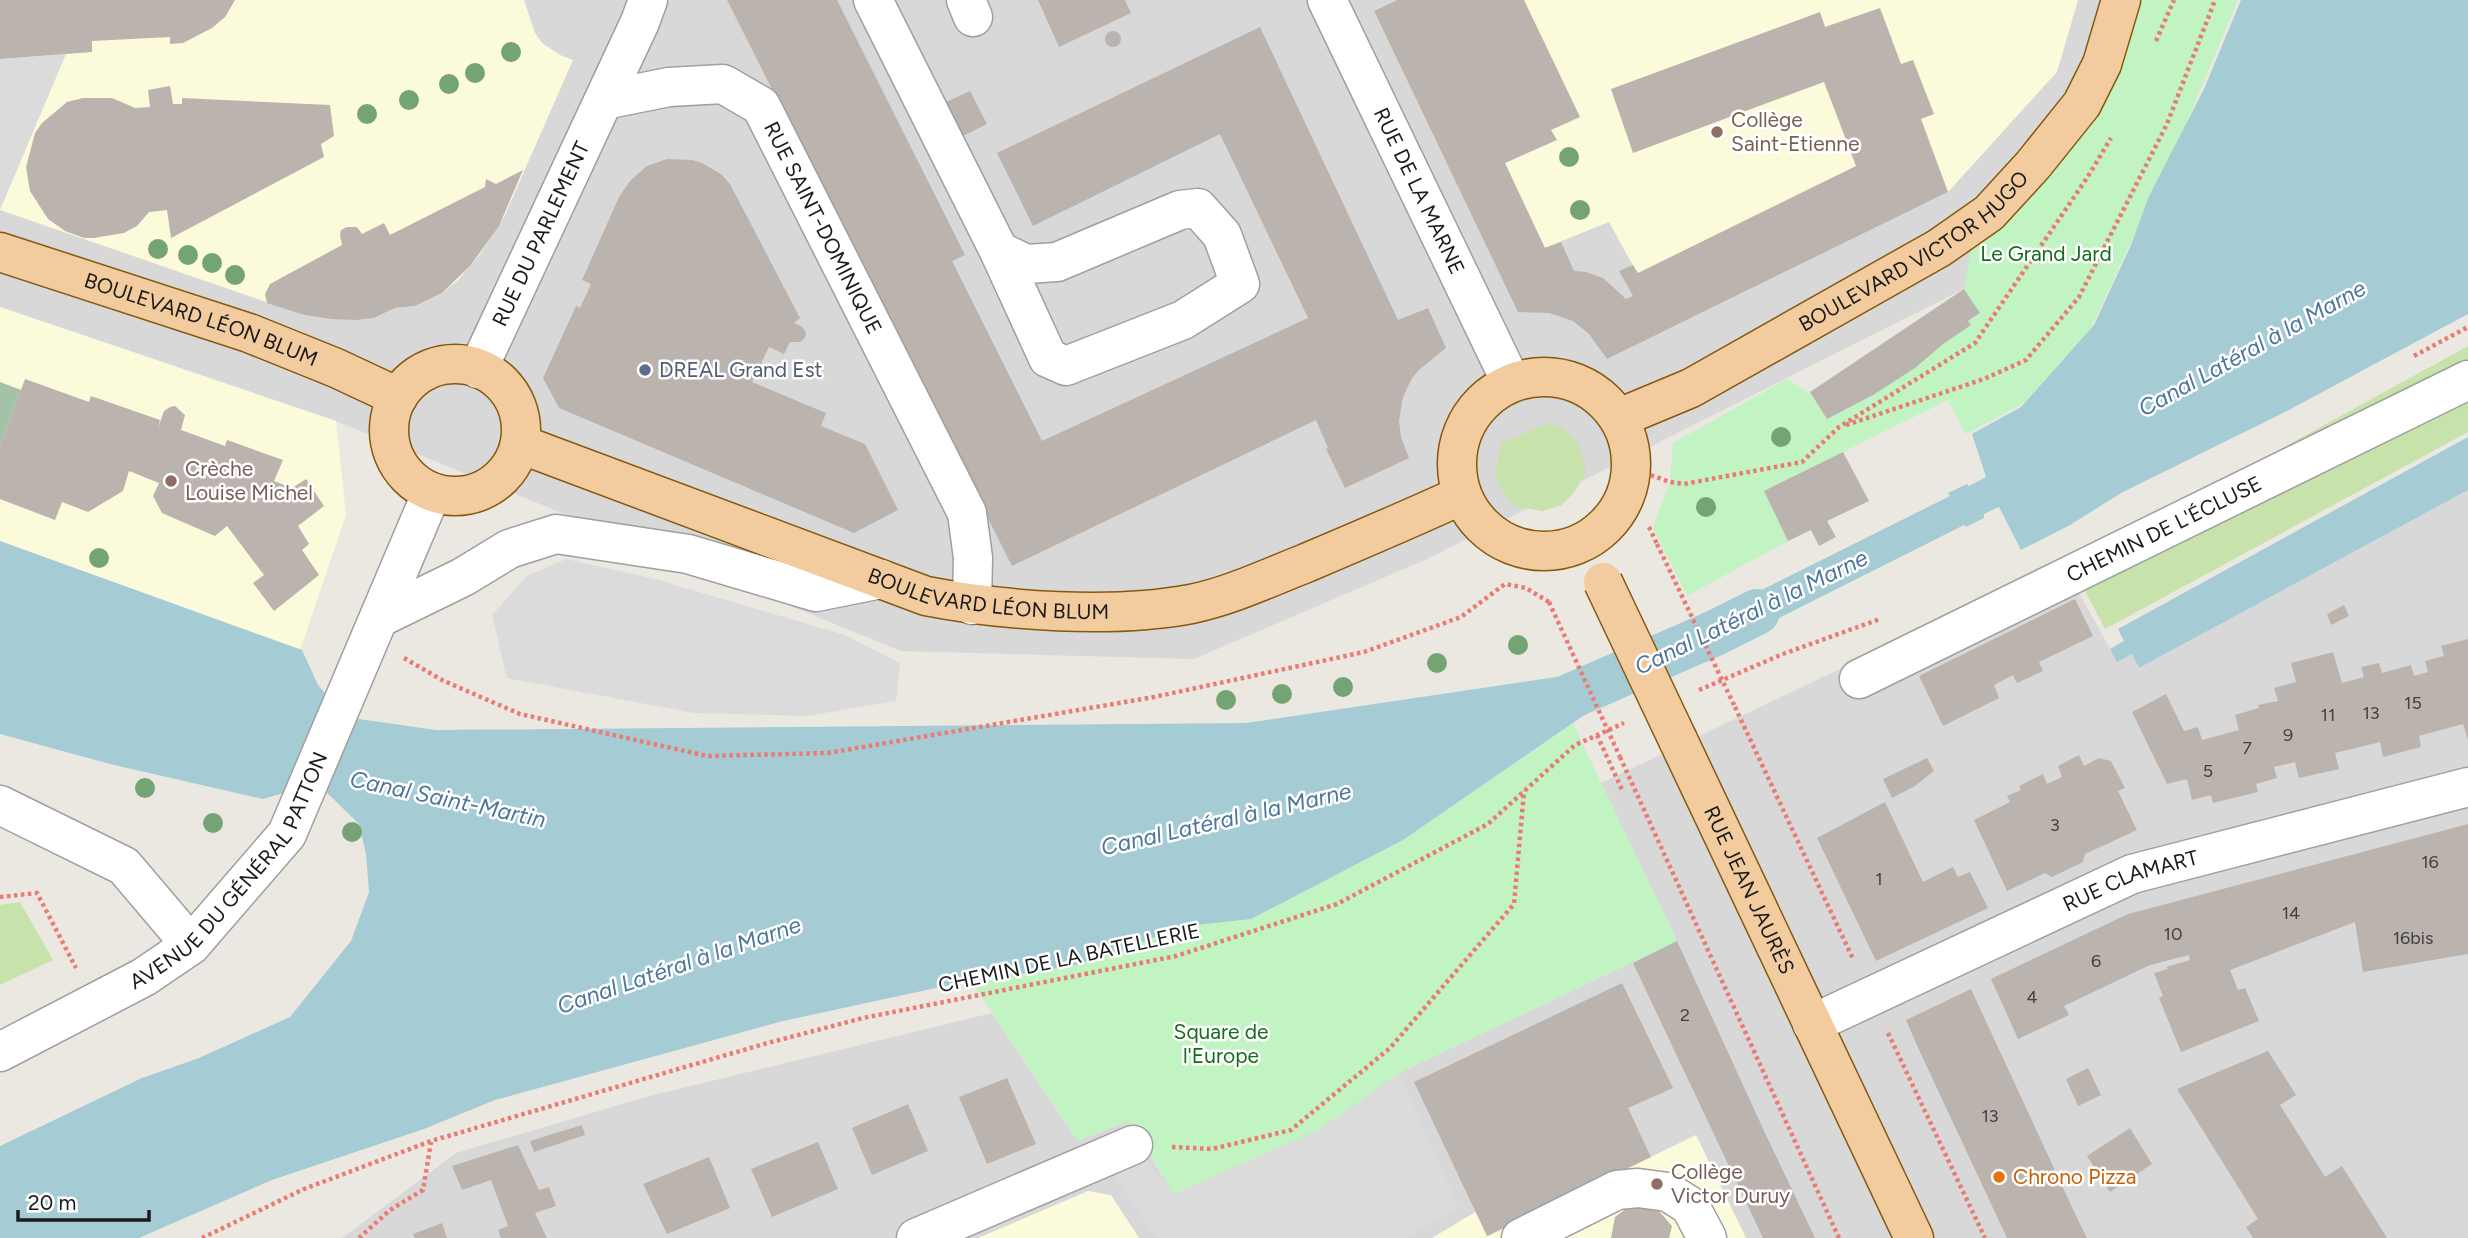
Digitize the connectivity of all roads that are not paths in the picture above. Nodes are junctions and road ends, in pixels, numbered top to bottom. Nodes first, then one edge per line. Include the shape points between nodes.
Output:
1 (648, 0) edge
2 (873, 0) edge
3 (1327, 0) edge
4 (2121, 0) edge
5 (604, 100) junction
6 (999, 251) junction
7 (0, 252) edge
8 (478, 369) junction
9 (2468, 380) edge
10 (1511, 382) junction
11 (398, 397) junction
12 (1619, 418) junction
13 (520, 444) junction
14 (432, 492) junction
15 (1462, 495) junction
16 (1583, 542) junction
17 (881, 579) junction
18 (972, 605) junction
19 (371, 637) junction
20 (1859, 679) dead end
21 (2468, 787) edge
22 (0, 805) edge
23 (191, 945) junction
24 (1812, 1024) junction
25 (0, 1052) edge
26 (1133, 1145) road end
27 (916, 1238) edge
28 (1521, 1238) edge
29 (1706, 1238) edge
30 (1914, 1238) edge

1 - 5 street
2 - 6 street
3 - 10 street, RUE DE LA MARNE
4 - 12 main road, BOULEVARD VICTOR HUGO via 2102,64 2082,104 1989,213 1939,248 1691,388
5 - 8 street, RUE DU PARLEMENT
5 - 18 street, RUE SAINT-DOMINIQUE via 669,86 723,84 761,106 967,513 973,558
6 - 6 street via 1026,264 1057,262 1180,210 1198,208 1222,234 1240,284 1183,320 1066,366 1048,358
7 - 11 main road, BOULEVARD LÉON BLUM via 249,333
8 - 11 main road via 460,364 441,366 424,372
8 - 13 main road via 508,390 521,425
9 - 20 street, CHEMIN DE L'ÉCLUSE
10 - 12 main road via 1535,376 1583,384 1603,398
10 - 15 main road via 1488,396 1470,416 1459,441 1456,468
11 - 14 main road via 390,419 390,442 398,464 412,481
12 - 16 main road via 1629,442 1627,491 1618,512
13 - 14 main road via 512,465 477,493 454,497
13 - 17 main road, BOULEVARD LÉON BLUM
14 - 19 street, AVENUE DU GÉNÉRAL PATTON
15 - 16 main road via 1476,520 1499,539 1526,550 1555,551
15 - 18 main road, BOULEVARD LÉON BLUM via 1249,587 1192,604 1097,612
16 - 24 main road, RUE JEAN JAURÈS, bridge
17 - 18 main road, BOULEVARD LÉON BLUM via 926,596
17 - 19 street via 816,592 688,554 556,534 509,549
19 - 23 street, AVENUE DU GÉNÉRAL PATTON via 287,834
21 - 24 street, RUE CLAMART via 2132,874
22 - 23 street via 124,866
23 - 25 street, AVENUE DU GÉNÉRAL PATTON via 144,977
24 - 30 main road, RUE JEAN JAURÈS
26 - 27 street
28 - 29 street via 1618,1190 1638,1188 1668,1192 1690,1206

